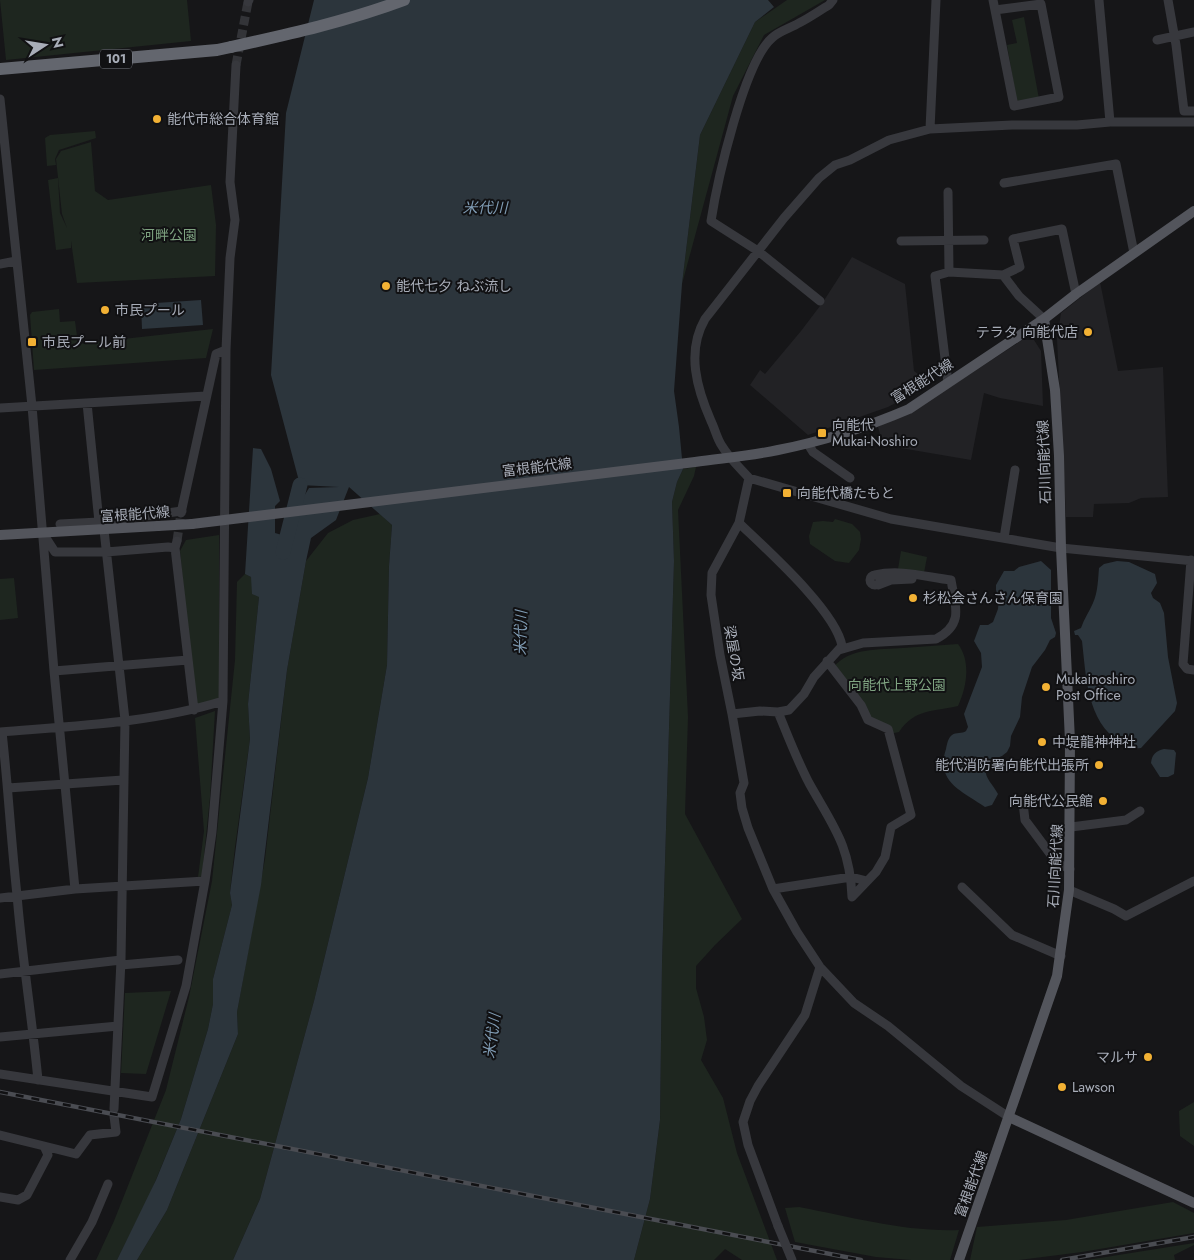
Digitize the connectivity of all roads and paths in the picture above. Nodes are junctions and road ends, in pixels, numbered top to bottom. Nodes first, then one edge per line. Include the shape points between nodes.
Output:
1 (404, 0) edge
2 (833, 0) edge
3 (936, 0) edge
4 (994, 0) edge
5 (1099, 0) edge
6 (1168, 0) edge
7 (995, 10) junction
8 (1194, 32) edge
9 (1175, 36) junction
10 (1157, 40) dead end
11 (236, 65) tunnel mouth
12 (0, 69) edge
13 (0, 99) edge
14 (1194, 111) edge
15 (1110, 122) junction
16 (1194, 122) edge
17 (930, 130) junction
18 (1004, 184) dead end
19 (948, 192) dead end
20 (1194, 211) edge
21 (947, 240) junction
22 (984, 240) dead end
23 (901, 241) dead end
24 (758, 251) junction
25 (1134, 253) junction
26 (16, 262) junction
27 (0, 264) edge
28 (948, 272) junction
29 (1003, 275) junction
30 (1076, 294) junction
31 (820, 301) dead end
32 (1044, 319) junction
33 (226, 350) junction
34 (948, 383) junction
35 (206, 396) junction
36 (87, 403) junction
37 (32, 406) junction
38 (0, 408) edge
39 (808, 444) junction
40 (730, 457) junction
41 (1015, 470) dead end
42 (749, 478) junction
43 (850, 478) dead end
44 (226, 521) junction
45 (739, 523) junction
46 (60, 524) dead end
47 (102, 526) junction
48 (42, 532) junction
49 (0, 535) edge
50 (1004, 538) junction
51 (1061, 548) junction
52 (106, 552) junction
53 (1193, 561) edge
54 (952, 582) junction
55 (838, 650) junction
56 (188, 660) junction
57 (828, 661) junction
58 (118, 665) junction
59 (1194, 670) edge
60 (54, 671) junction
61 (224, 701) junction
62 (194, 710) junction
63 (778, 712) junction
64 (732, 714) junction
65 (125, 720) junction
66 (59, 726) junction
67 (1, 732) edge
68 (124, 780) junction
69 (64, 784) junction
70 (8, 788) junction
71 (1023, 803) dead end
72 (1140, 811) dead end
73 (10, 821) junction
74 (0, 822) edge
75 (1071, 827) junction
76 (1070, 868) junction
77 (851, 877) junction
78 (205, 881) junction
79 (867, 881) junction
80 (1194, 881) edge
81 (121, 887) junction
82 (962, 887) dead end
83 (75, 889) junction
84 (773, 890) junction
85 (1069, 890) junction
86 (17, 896) junction
87 (0, 898) edge
88 (1061, 956) junction
89 (178, 960) dead end
90 (121, 962) junction
91 (820, 967) junction
92 (25, 972) junction
93 (0, 974) edge
94 (118, 1026) junction
95 (33, 1034) junction
96 (0, 1037) edge
97 (0, 1074) edge
98 (38, 1080) junction
99 (115, 1091) junction
100 (1009, 1117) junction
101 (0, 1135) edge
102 (44, 1146) junction
103 (108, 1184) dead end
104 (0, 1197) edge
105 (1194, 1203) edge
106 (70, 1260) edge
107 (792, 1260) edge
108 (959, 1260) edge

1 - 12 highway, 101, bridge via 298,32 217,50
2 - 24 street via 772,37 758,57 730,140 711,221
3 - 17 street
4 - 7 street
5 - 15 street
6 - 9 street
7 - 7 street via 1014,106 1059,98 1041,4
8 - 9 street
9 - 10 street
9 - 14 street via 1184,111
11 - 33 street via 230,182 235,220
13 - 26 street
15 - 16 street
15 - 17 street via 1077,126 1012,125
17 - 24 street via 889,140 835,165 804,194
18 - 25 street via 1116,164
19 - 21 street
20 - 25 main road
21 - 22 street
21 - 23 street
21 - 28 street
24 - 31 street
24 - 40 street via 705,319 695,344 700,394
25 - 30 main road
26 - 27 street
26 - 37 street
28 - 29 street
28 - 34 street via 935,276
29 - 30 street via 1020,267 1013,240 1062,229
29 - 32 street via 1019,296
30 - 32 main road
32 - 34 main road, 富根能代線
32 - 51 main road, 石川向能代線 via 1055,390
33 - 35 street via 216,354
33 - 44 street
34 - 39 main road, 富根能代線 via 909,408
35 - 36 street
35 - 47 street via 181,512
36 - 37 street
36 - 47 street
37 - 38 street
37 - 48 street
39 - 40 main road, 富根能代線
39 - 43 street
40 - 42 street
40 - 44 main road, 富根能代線
41 - 50 street
42 - 45 street, 梁屋の坂
42 - 50 street via 891,519
44 - 47 main road, 富根能代線, bridge
44 - 61 street
45 - 55 street via 826,612 840,637 842,646
45 - 64 street, 梁屋の坂 via 711,580 715,625
46 - 47 street
47 - 48 main road, 富根能代線
47 - 52 street
48 - 49 main road, 富根能代線
48 - 52 street via 55,552
48 - 60 street
50 - 51 street
51 - 53 street
51 - 75 main road, 石川向能代線
52 - 56 street via 176,545
52 - 58 street
53 - 59 street via 1183,664
54 - 54 street via 899,573 875,575 880,579 878,585 908,578
54 - 55 street via 957,614 944,635 927,640 863,643
55 - 57 street
56 - 58 street
56 - 62 street
57 - 63 street via 789,710
57 - 79 street via 861,705 868,720 888,730 911,815 891,827 886,857
58 - 60 street
58 - 65 street
60 - 66 street
61 - 62 street
61 - 78 street
62 - 65 street
63 - 64 street
63 - 77 street via 809,781 840,837
64 - 84 street, 梁屋の坂 via 744,783 740,793 742,808
65 - 66 street
65 - 68 street
66 - 67 street
66 - 69 street
67 - 70 street
68 - 69 street
68 - 81 street
69 - 70 street
69 - 83 street
70 - 73 street
71 - 76 street via 1025,820 1057,863
72 - 75 street via 1126,820
73 - 74 street
73 - 86 street
75 - 76 main road, 石川向能代線
76 - 85 main road, 石川向能代線
77 - 79 street
77 - 79 street via 852,897
77 - 84 street
78 - 81 street
78 - 99 street via 186,986 152,1097
80 - 85 street via 1126,916
81 - 83 street
81 - 90 street
82 - 88 street via 1012,934
83 - 86 street
84 - 91 street, 梁屋の坂
85 - 88 main road, 石川向能代線
86 - 87 street
86 - 92 street
88 - 100 main road, 石川向能代線
89 - 90 street
90 - 92 street
90 - 94 street
91 - 100 street, 梁屋の坂 via 854,1003 888,1026 961,1086
91 - 107 street, bridge via 805,1015 758,1086 743,1122 748,1145
92 - 93 street
92 - 95 street
94 - 95 street
94 - 99 street
95 - 96 street
95 - 98 street
97 - 98 street
98 - 99 street
99 - 102 street via 116,1132 90,1135 76,1154
100 - 105 main road
100 - 108 main road, 富根能代線
101 - 102 street
102 - 104 street via 48,1155 26,1194 18,1200
103 - 106 street via 92,1222

